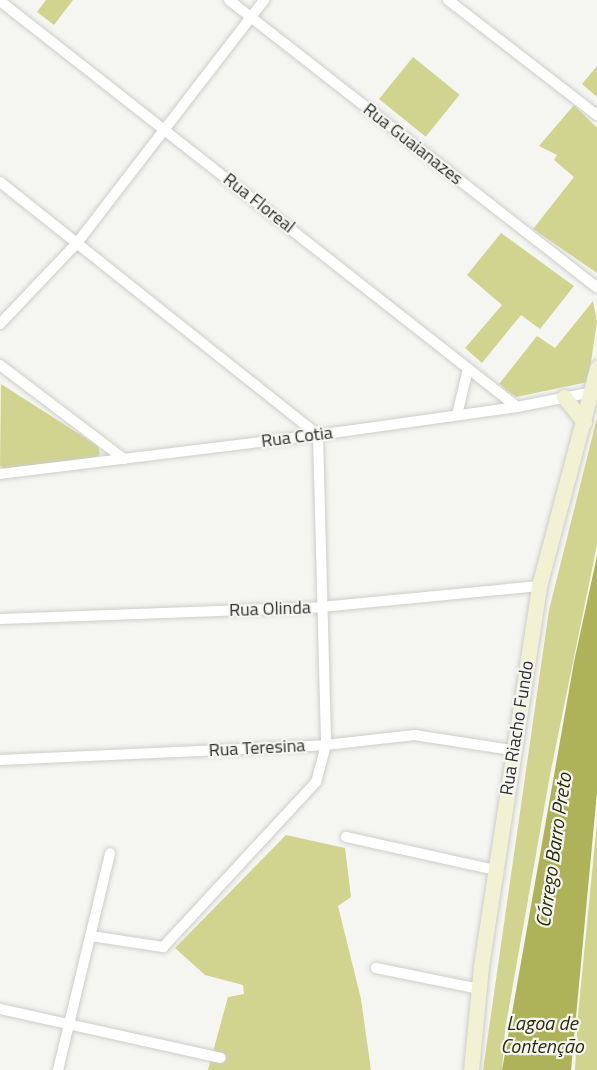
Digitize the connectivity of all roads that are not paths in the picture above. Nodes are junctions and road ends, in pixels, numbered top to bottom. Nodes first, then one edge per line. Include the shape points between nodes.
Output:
1 (229, 0) edge
2 (264, 0) edge
3 (448, 0) edge
4 (0, 1) edge
5 (251, 17) junction
6 (597, 115) edge
7 (163, 128) junction
8 (0, 182) edge
9 (76, 243) junction
10 (597, 288) edge
11 (0, 324) edge
12 (0, 365) edge
13 (597, 368) edge
14 (468, 369) junction
15 (14, 375) junction
16 (0, 376) edge
17 (595, 391) edge
18 (564, 397) junction
19 (517, 407) junction
20 (457, 415) junction
21 (584, 423) junction
22 (318, 435) junction
23 (124, 459) junction
24 (0, 474) edge
25 (539, 586) junction
26 (321, 607) junction
27 (0, 619) edge
28 (326, 745) junction
29 (512, 750) junction
30 (0, 760) edge
31 (346, 837) dead end
32 (110, 853) dead end
33 (495, 870) junction
34 (91, 936) junction
35 (376, 968) dead end
36 (479, 989) junction
37 (0, 1009) edge
38 (70, 1024) junction
39 (221, 1058) dead end
40 (58, 1070) edge
41 (471, 1070) edge

1 - 5 street, Rua Guaianazes
2 - 5 street
3 - 6 street
4 - 7 street, Rua Floreal
5 - 7 street
5 - 10 street, Rua Guaianazes
7 - 9 street
7 - 14 street, Rua Floreal
8 - 9 street
9 - 11 street
9 - 22 street
12 - 15 street
13 - 17 main road, Rua Riacho Fundo
14 - 19 street, Rua Floreal
14 - 20 street
15 - 16 street
15 - 23 street
17 - 18 street, Rua Cotia
17 - 21 main road, Rua Riacho Fundo
18 - 19 street, Rua Cotia
18 - 21 main road
19 - 20 street, Rua Cotia
20 - 22 street, Rua Cotia
21 - 25 main road, Rua Riacho Fundo
22 - 23 street, Rua Cotia
22 - 26 street
23 - 24 street, Rua Cotia
25 - 26 street, Rua Olinda
25 - 29 main road, Rua Riacho Fundo
26 - 27 street, Rua Olinda
26 - 28 street
28 - 29 street, Rua Teresina via 414,735
28 - 30 street, Rua Teresina
28 - 34 street via 316,782 163,947
29 - 33 main road, Rua Riacho Fundo
31 - 33 street
32 - 34 street
33 - 36 main road, Rua Riacho Fundo
34 - 38 street
35 - 36 street
36 - 41 main road, Rua Riacho Fundo
37 - 38 street
38 - 39 street
38 - 40 street

